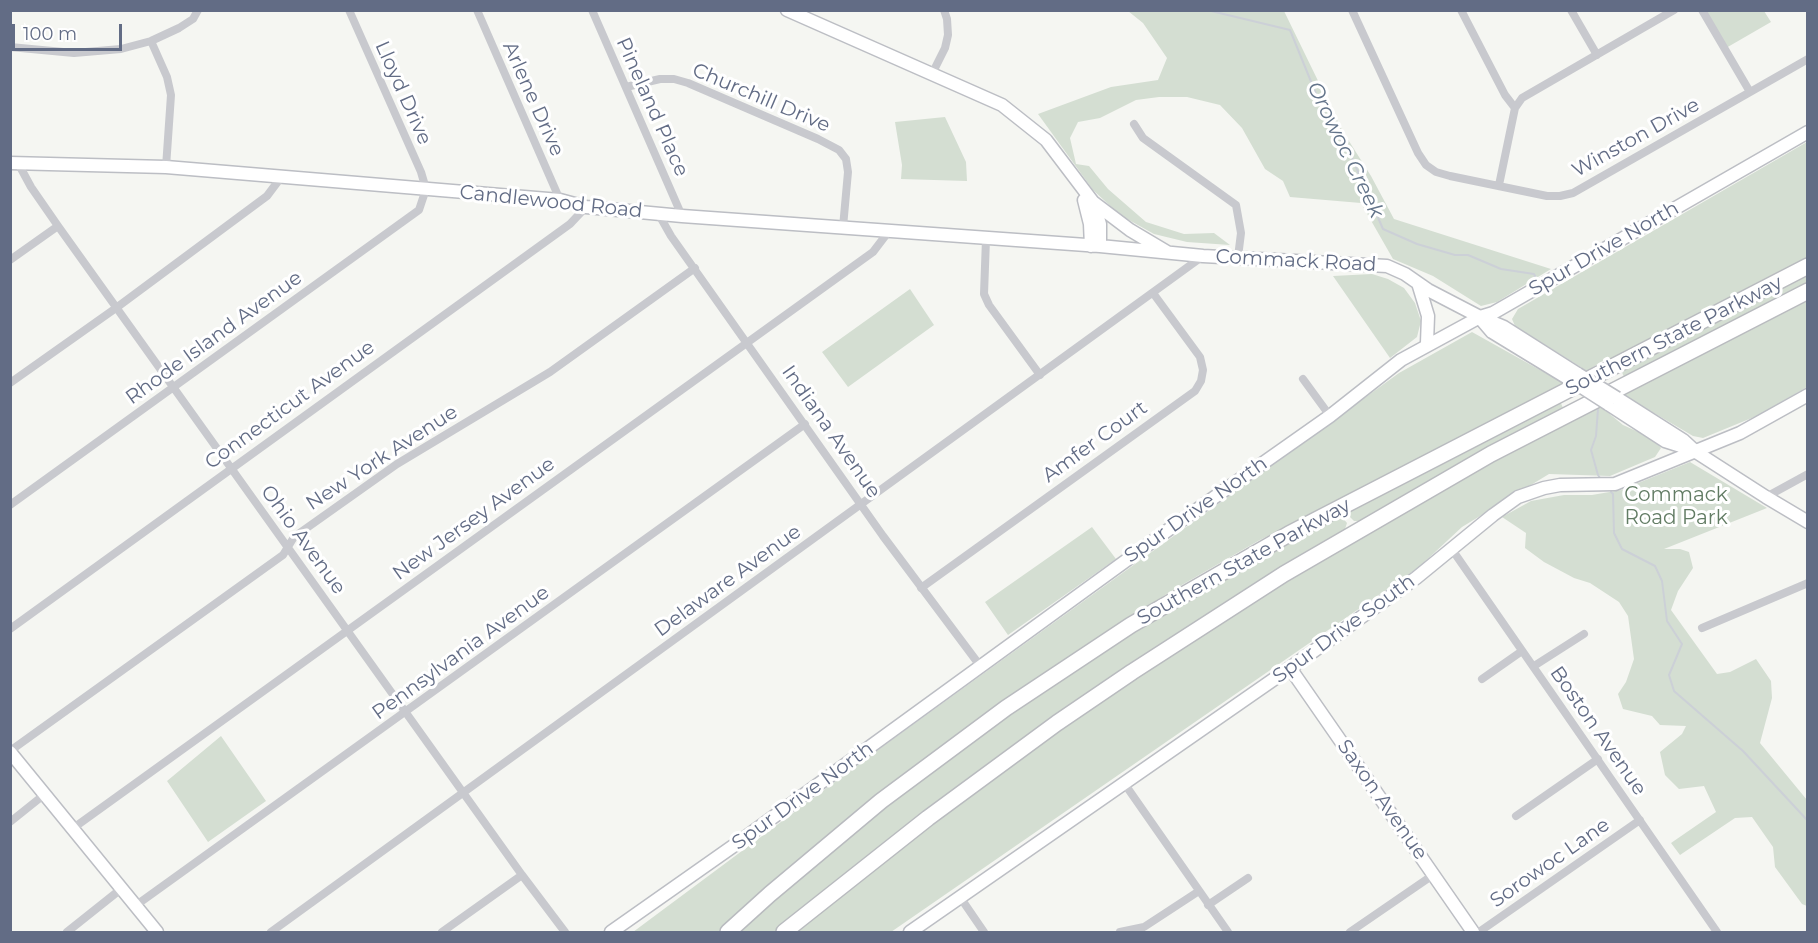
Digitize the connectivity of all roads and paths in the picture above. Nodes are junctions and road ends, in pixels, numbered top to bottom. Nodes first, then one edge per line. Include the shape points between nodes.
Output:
1 (198, 10) edge
2 (349, 10) edge
3 (477, 10) edge
4 (592, 10) edge
5 (787, 10) edge
6 (944, 10) edge
7 (1352, 10) edge
8 (1461, 10) edge
9 (1571, 10) edge
10 (1674, 10) edge
11 (1702, 10) edge
12 (151, 41) junction
13 (10, 47) edge
14 (1597, 55) junction
15 (1808, 59) edge
16 (932, 74) junction
17 (626, 87) junction
18 (1750, 92) junction
19 (1515, 108) junction
20 (1134, 124) dead end
21 (1808, 132) edge
22 (14, 163) edge
23 (166, 167) junction
24 (282, 176) junction
25 (1078, 184) junction
26 (1499, 185) junction
27 (426, 189) junction
28 (560, 200) junction
29 (1093, 202) junction
30 (586, 207) junction
31 (658, 213) junction
32 (682, 216) junction
33 (58, 226) junction
34 (843, 227) junction
35 (889, 231) junction
36 (986, 239) junction
37 (1096, 246) junction
38 (1168, 253) junction
39 (1203, 256) junction
40 (1238, 257) junction
41 (10, 260) edge
42 (1808, 266) edge
43 (695, 268) junction
44 (1418, 283) junction
45 (1808, 291) edge
46 (1153, 293) junction
47 (116, 308) junction
48 (1480, 317) junction
49 (747, 343) junction
50 (1428, 344) junction
51 (1040, 375) junction
52 (1303, 379) dead end
53 (10, 383) edge
54 (174, 387) junction
55 (1808, 395) edge
56 (1330, 416) junction
57 (805, 424) junction
58 (1696, 452) junction
59 (231, 468) junction
60 (1808, 474) edge
61 (1766, 497) junction
62 (862, 504) junction
63 (10, 505) edge
64 (1808, 522) edge
65 (288, 547) junction
66 (1451, 548) junction
67 (1808, 583) edge
68 (921, 588) junction
69 (1702, 628) dead end
70 (10, 629) edge
71 (348, 631) junction
72 (1584, 634) dead end
73 (1522, 651) junction
74 (1534, 666) junction
75 (981, 667) junction
76 (1290, 668) junction
77 (1482, 679) dead end
78 (406, 713) junction
79 (10, 751) edge
80 (1598, 759) junction
81 (1124, 783) junction
82 (464, 793) junction
83 (45, 794) junction
84 (1516, 816) dead end
85 (1640, 820) junction
86 (10, 822) edge
87 (72, 829) junction
88 (522, 875) junction
89 (1434, 875) junction
90 (1248, 878) dead end
91 (121, 889) junction
92 (1198, 891) junction
93 (960, 897) junction
94 (1208, 905) junction
95 (135, 906) junction
96 (67, 933) edge
97 (157, 933) edge
98 (271, 933) edge
99 (442, 933) edge
100 (565, 933) edge
101 (611, 933) edge
102 (728, 933) edge
103 (784, 933) edge
104 (910, 933) edge
105 (984, 933) edge
106 (1120, 933) edge
107 (1228, 933) edge
108 (1350, 933) edge
109 (1473, 933) edge
110 (1479, 933) edge
111 (1717, 933) edge

1 - 12 street via 193,19
2 - 27 street, Lloyd Drive
3 - 28 street, Arlene Drive
4 - 17 street, Pineland Place
5 - 16 street
6 - 16 street via 948,35
7 - 26 street, Winston Drive via 1426,165 1450,176
8 - 19 street
9 - 14 street
10 - 14 street
11 - 18 street
12 - 13 street via 74,53
12 - 23 street via 171,95
14 - 19 street via 1522,98
15 - 18 street, Winston Drive
16 - 25 street via 1002,105 1046,140
17 - 32 street, Pineland Place
17 - 34 street, Churchill Drive via 660,79 688,82 839,150 846,159 848,172
18 - 26 street, Winston Drive via 1573,193 1547,196
19 - 26 street
20 - 40 street via 1143,138 1236,205 1241,233
21 - 48 street, Spur Drive North
22 - 23 street, Candlewood Road
22 - 33 street, Ohio Avenue
23 - 24 street, Candlewood Road
24 - 27 street, Candlewood Road
24 - 47 street via 267,196
25 - 29 street
25 - 37 street
27 - 28 street, Candlewood Road
27 - 54 street, Rhode Island Avenue via 419,210
28 - 30 street, Candlewood Road
29 - 37 street via 1100,224
29 - 38 street
30 - 31 street, Candlewood Road
30 - 59 street, Connecticut Avenue via 570,224
31 - 32 street, Candlewood Road
31 - 43 street, Indiana Avenue
32 - 34 street, Candlewood Road
33 - 41 street
33 - 47 street, Ohio Avenue
34 - 35 street, Candlewood Road
35 - 36 street, Candlewood Road
35 - 49 street, New Jersey Avenue via 873,252
36 - 37 street, Candlewood Road
36 - 51 street via 984,294
37 - 38 street, Commack Road
38 - 39 street, Commack Road
39 - 40 street, Commack Road
39 - 46 street, Delaware Avenue
40 - 44 street, Commack Road via 1387,266
42 - 102 highway, Southern State Parkway via 1289,534 1131,625 932,762 827,845
43 - 49 street, Indiana Avenue
43 - 65 street, New York Avenue via 550,372 397,464 294,537
44 - 48 street, Commack Road
44 - 50 street via 1428,316
45 - 103 highway, Southern State Parkway via 1491,454 1284,574 1057,723 920,824
46 - 51 street, Delaware Avenue
46 - 68 street, Amfer Court via 1200,357 1202,381 1195,391
47 - 53 street
47 - 54 street, Ohio Avenue
48 - 50 street, Spur Drive North
48 - 58 street, Commack Road, bridge via 1504,327 1574,377 1683,440
49 - 57 street, Indiana Avenue
49 - 71 street, New Jersey Avenue
50 - 56 street, Spur Drive North via 1401,360
51 - 62 street, Delaware Avenue
52 - 56 street
54 - 59 street, Ohio Avenue
54 - 63 street, Rhode Island Avenue
55 - 58 street, Spur Drive South via 1740,433
56 - 75 street, Spur Drive North
57 - 62 street, Indiana Avenue
57 - 78 street, Pennsylvania Avenue
58 - 61 street, Commack Road
58 - 66 street, Spur Drive South via 1615,484 1560,485 1518,497
59 - 65 street, Ohio Avenue
59 - 70 street, Connecticut Avenue
60 - 61 street
61 - 64 street, Commack Road
62 - 68 street, Indiana Avenue
62 - 82 street, Delaware Avenue
65 - 71 street, Ohio Avenue
65 - 79 street, New York Avenue via 283,555
66 - 73 street, Boston Avenue
66 - 76 street, Spur Drive South via 1416,578
67 - 69 street
68 - 75 street, Indiana Avenue
71 - 78 street, Ohio Avenue
71 - 87 street, New Jersey Avenue
72 - 74 street
73 - 74 street, Boston Avenue
73 - 77 street
74 - 80 street, Boston Avenue
75 - 101 street, Spur Drive North
76 - 81 street, Spur Drive South
76 - 89 street, Saxon Avenue
78 - 82 street, Ohio Avenue
78 - 95 street, Pennsylvania Avenue
79 - 83 street
80 - 84 street
80 - 85 street, Boston Avenue
81 - 92 street
81 - 93 street, Spur Drive South
82 - 88 street, Ohio Avenue
82 - 98 street, Delaware Avenue
83 - 86 street
83 - 87 street
85 - 110 street, Sorowoc Lane
85 - 111 street, Boston Avenue
87 - 91 street
88 - 99 street
88 - 100 street, Ohio Avenue
89 - 108 street
89 - 109 street, Saxon Avenue
90 - 94 street
91 - 95 street
91 - 96 street
92 - 94 street
92 - 106 street via 1144,927
93 - 104 street, Spur Drive South
93 - 105 street
94 - 107 street
95 - 97 street

